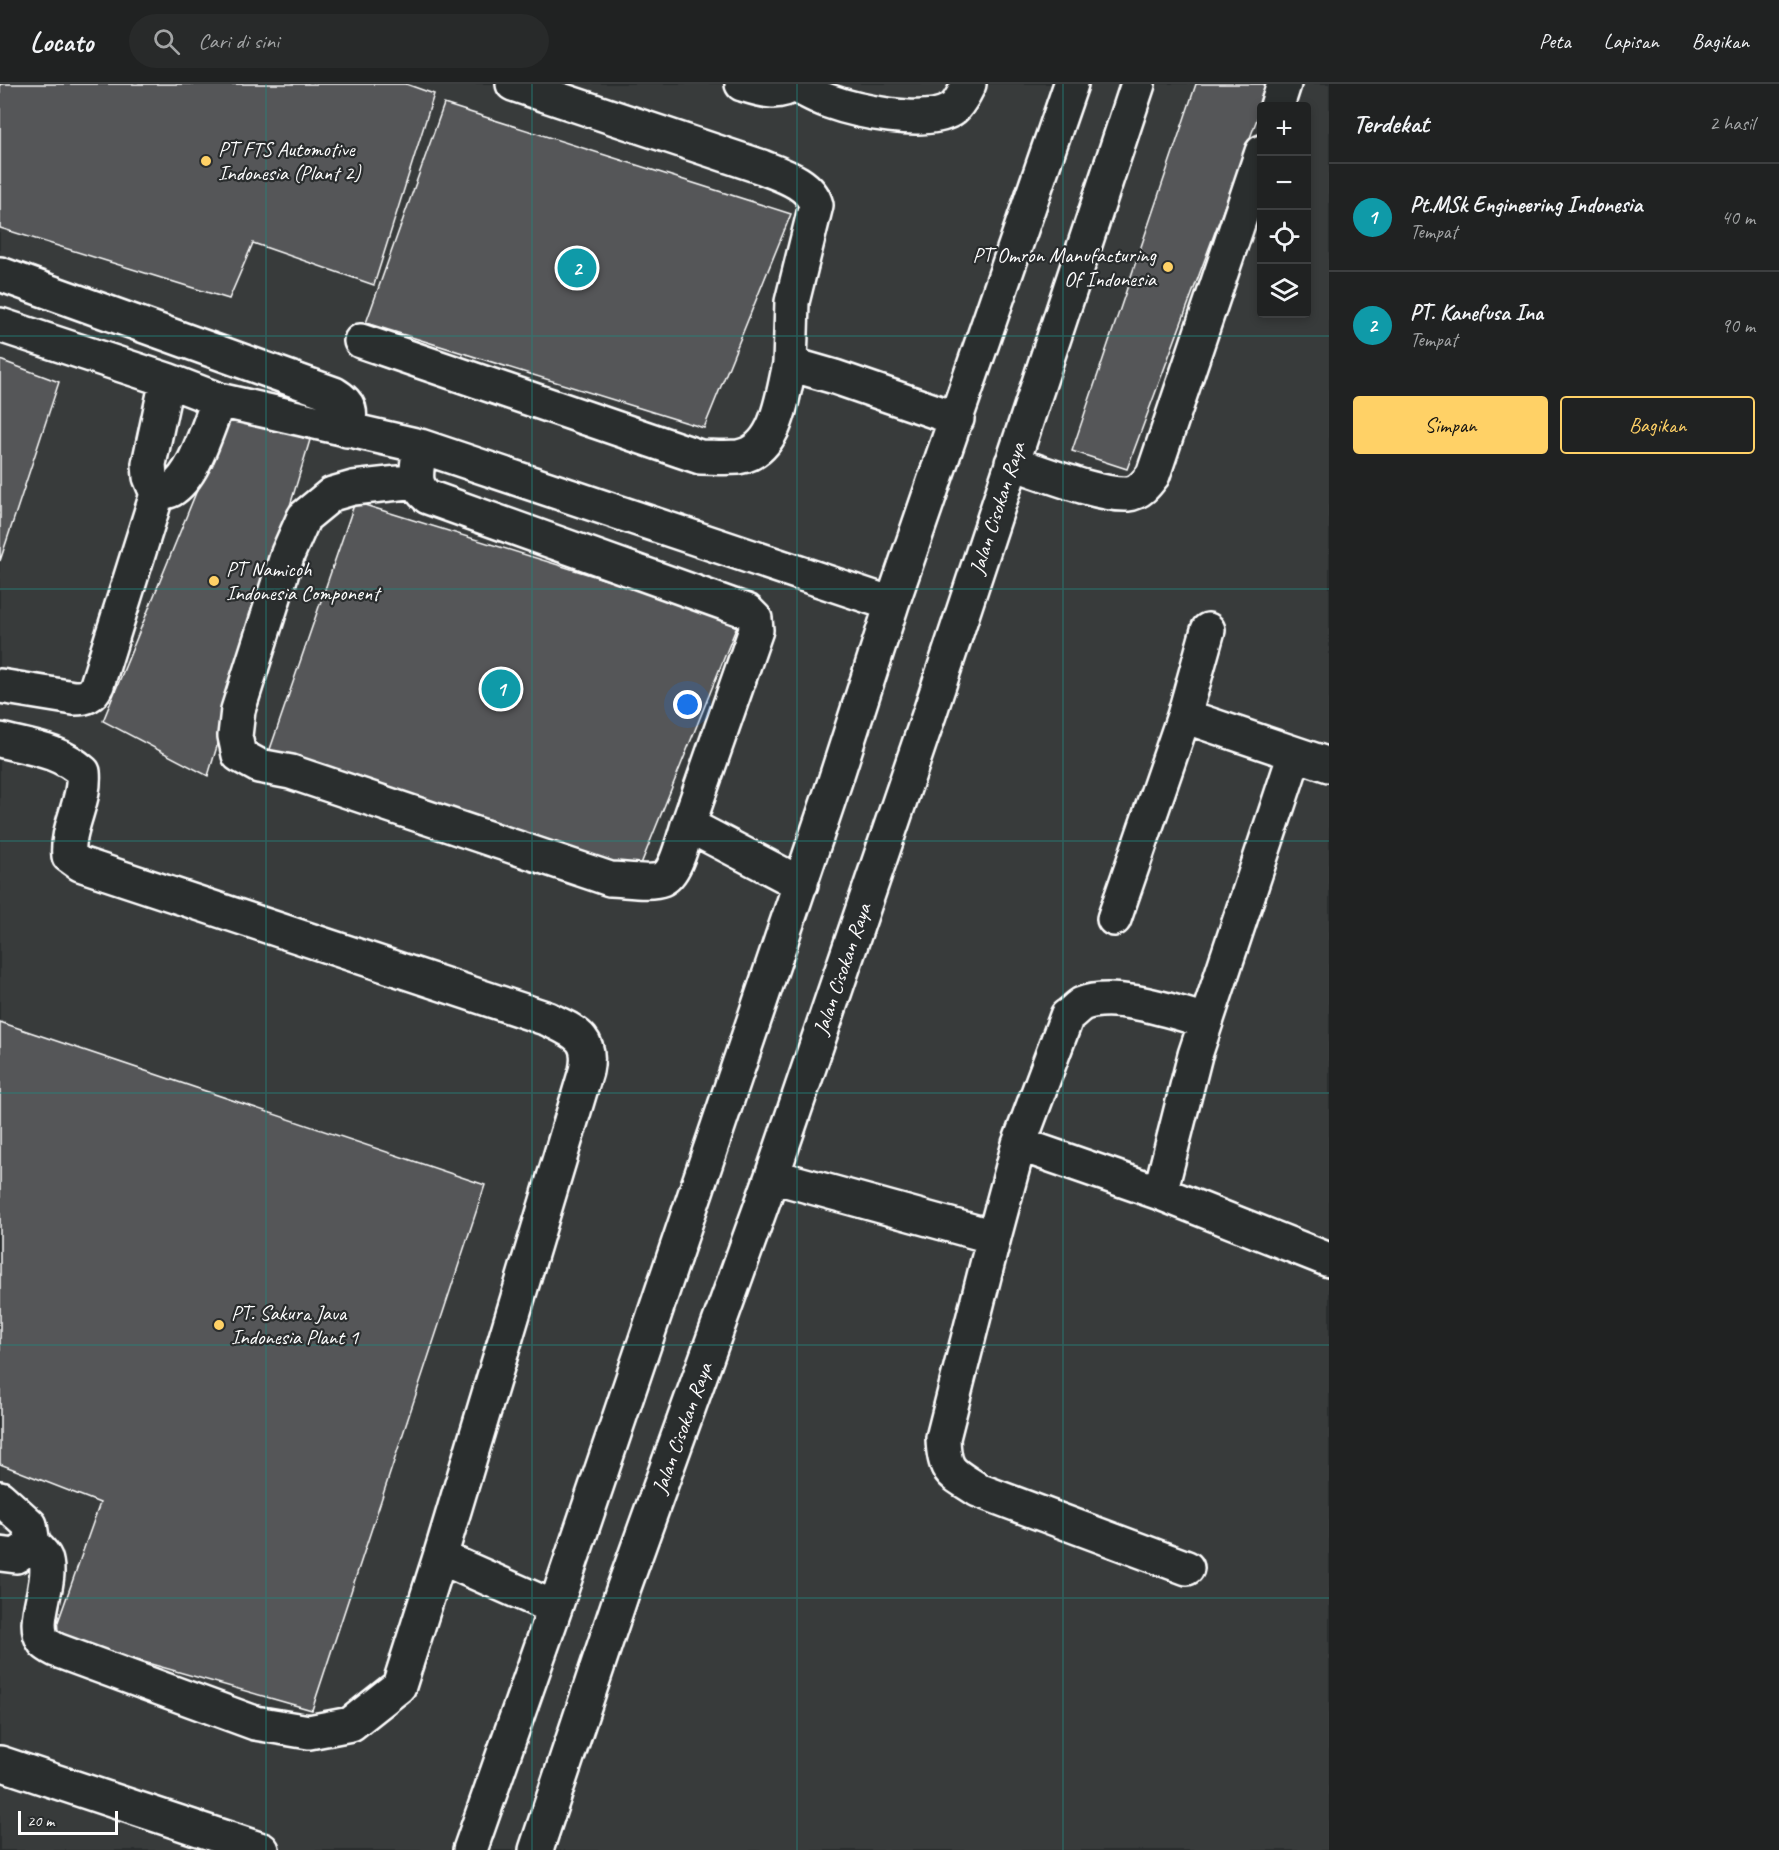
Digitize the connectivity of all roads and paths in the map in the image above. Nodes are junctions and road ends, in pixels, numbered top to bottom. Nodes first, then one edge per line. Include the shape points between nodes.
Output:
1 (513, 84) edge
2 (742, 84) edge
3 (969, 84) edge
4 (1071, 84) edge
5 (1138, 84) edge
6 (1284, 84) edge
7 (794, 85) edge
8 (1278, 102) edge
9 (1261, 156) edge
10 (0, 274) edge
11 (0, 325) edge
12 (361, 340) dead end
13 (790, 364) junction
14 (166, 380) junction
15 (219, 400) junction
16 (957, 419) junction
17 (347, 430) junction
18 (420, 446) junction
19 (1012, 463) junction
20 (417, 481) junction
21 (157, 494) junction
22 (892, 604) junction
23 (1208, 630) dead end
24 (0, 686) edge
25 (1184, 716) junction
26 (0, 740) edge
27 (1295, 754) junction
28 (1329, 765) edge
29 (688, 825) junction
30 (801, 884) junction
31 (1114, 919) dead end
32 (1206, 1021) junction
33 (1019, 1144) junction
34 (772, 1176) junction
35 (1160, 1193) junction
36 (994, 1237) junction
37 (1329, 1260) edge
38 (0, 1498) edge
39 (33, 1544) junction
40 (0, 1554) edge
41 (440, 1557) junction
42 (1187, 1568) dead end
43 (555, 1608) junction
44 (0, 1763) edge
45 (262, 1850) edge
46 (470, 1850) edge
47 (536, 1850) edge

1 - 13 street via 762,167 795,181 814,196 816,205 792,302
2 - 7 street via 782,92
3 - 7 street via 953,109 939,116 920,118 881,114 828,101
4 - 16 street
5 - 19 street, Jalan Cisokan Raya
6 - 8 street
9 - 19 street via 1153,475 1144,487 1130,494 1101,491
10 - 17 street via 334,394 345,401 351,416
11 - 14 street
12 - 13 street via 700,457 740,457 758,449 772,432
13 - 16 street
14 - 15 street
14 - 21 street via 149,464
15 - 17 street
15 - 21 street via 184,477 170,490
16 - 22 street
17 - 18 street
18 - 20 street
18 - 22 street
19 - 34 street, Jalan Cisokan Raya
20 - 29 street via 428,496 747,611 755,619 756,630
20 - 29 street via 332,494 304,516 288,553 238,710 235,736 239,755 259,766 291,772 610,879 662,879 672,871
21 - 24 street via 93,693 74,699
22 - 30 street
23 - 25 street
25 - 27 street
25 - 31 street
26 - 41 street via 57,754 83,772 69,849 69,856 80,864 548,1019 578,1034 588,1050 586,1071
27 - 28 street
27 - 32 street
29 - 30 street
30 - 43 street
32 - 33 street via 1141,1003 1104,1001 1082,1005 1067,1016
32 - 35 street
33 - 35 street
33 - 36 street
34 - 36 street
34 - 47 street, Jalan Cisokan Raya via 624,1587
35 - 37 street
36 - 42 street via 943,1438 943,1458 950,1471 978,1490
38 - 39 street via 30,1525
39 - 40 street via 16,1556
39 - 41 street via 44,1556 46,1566 40,1621 41,1634 50,1647 255,1723 309,1732 351,1724 399,1686
41 - 43 street
43 - 46 street
44 - 45 street

